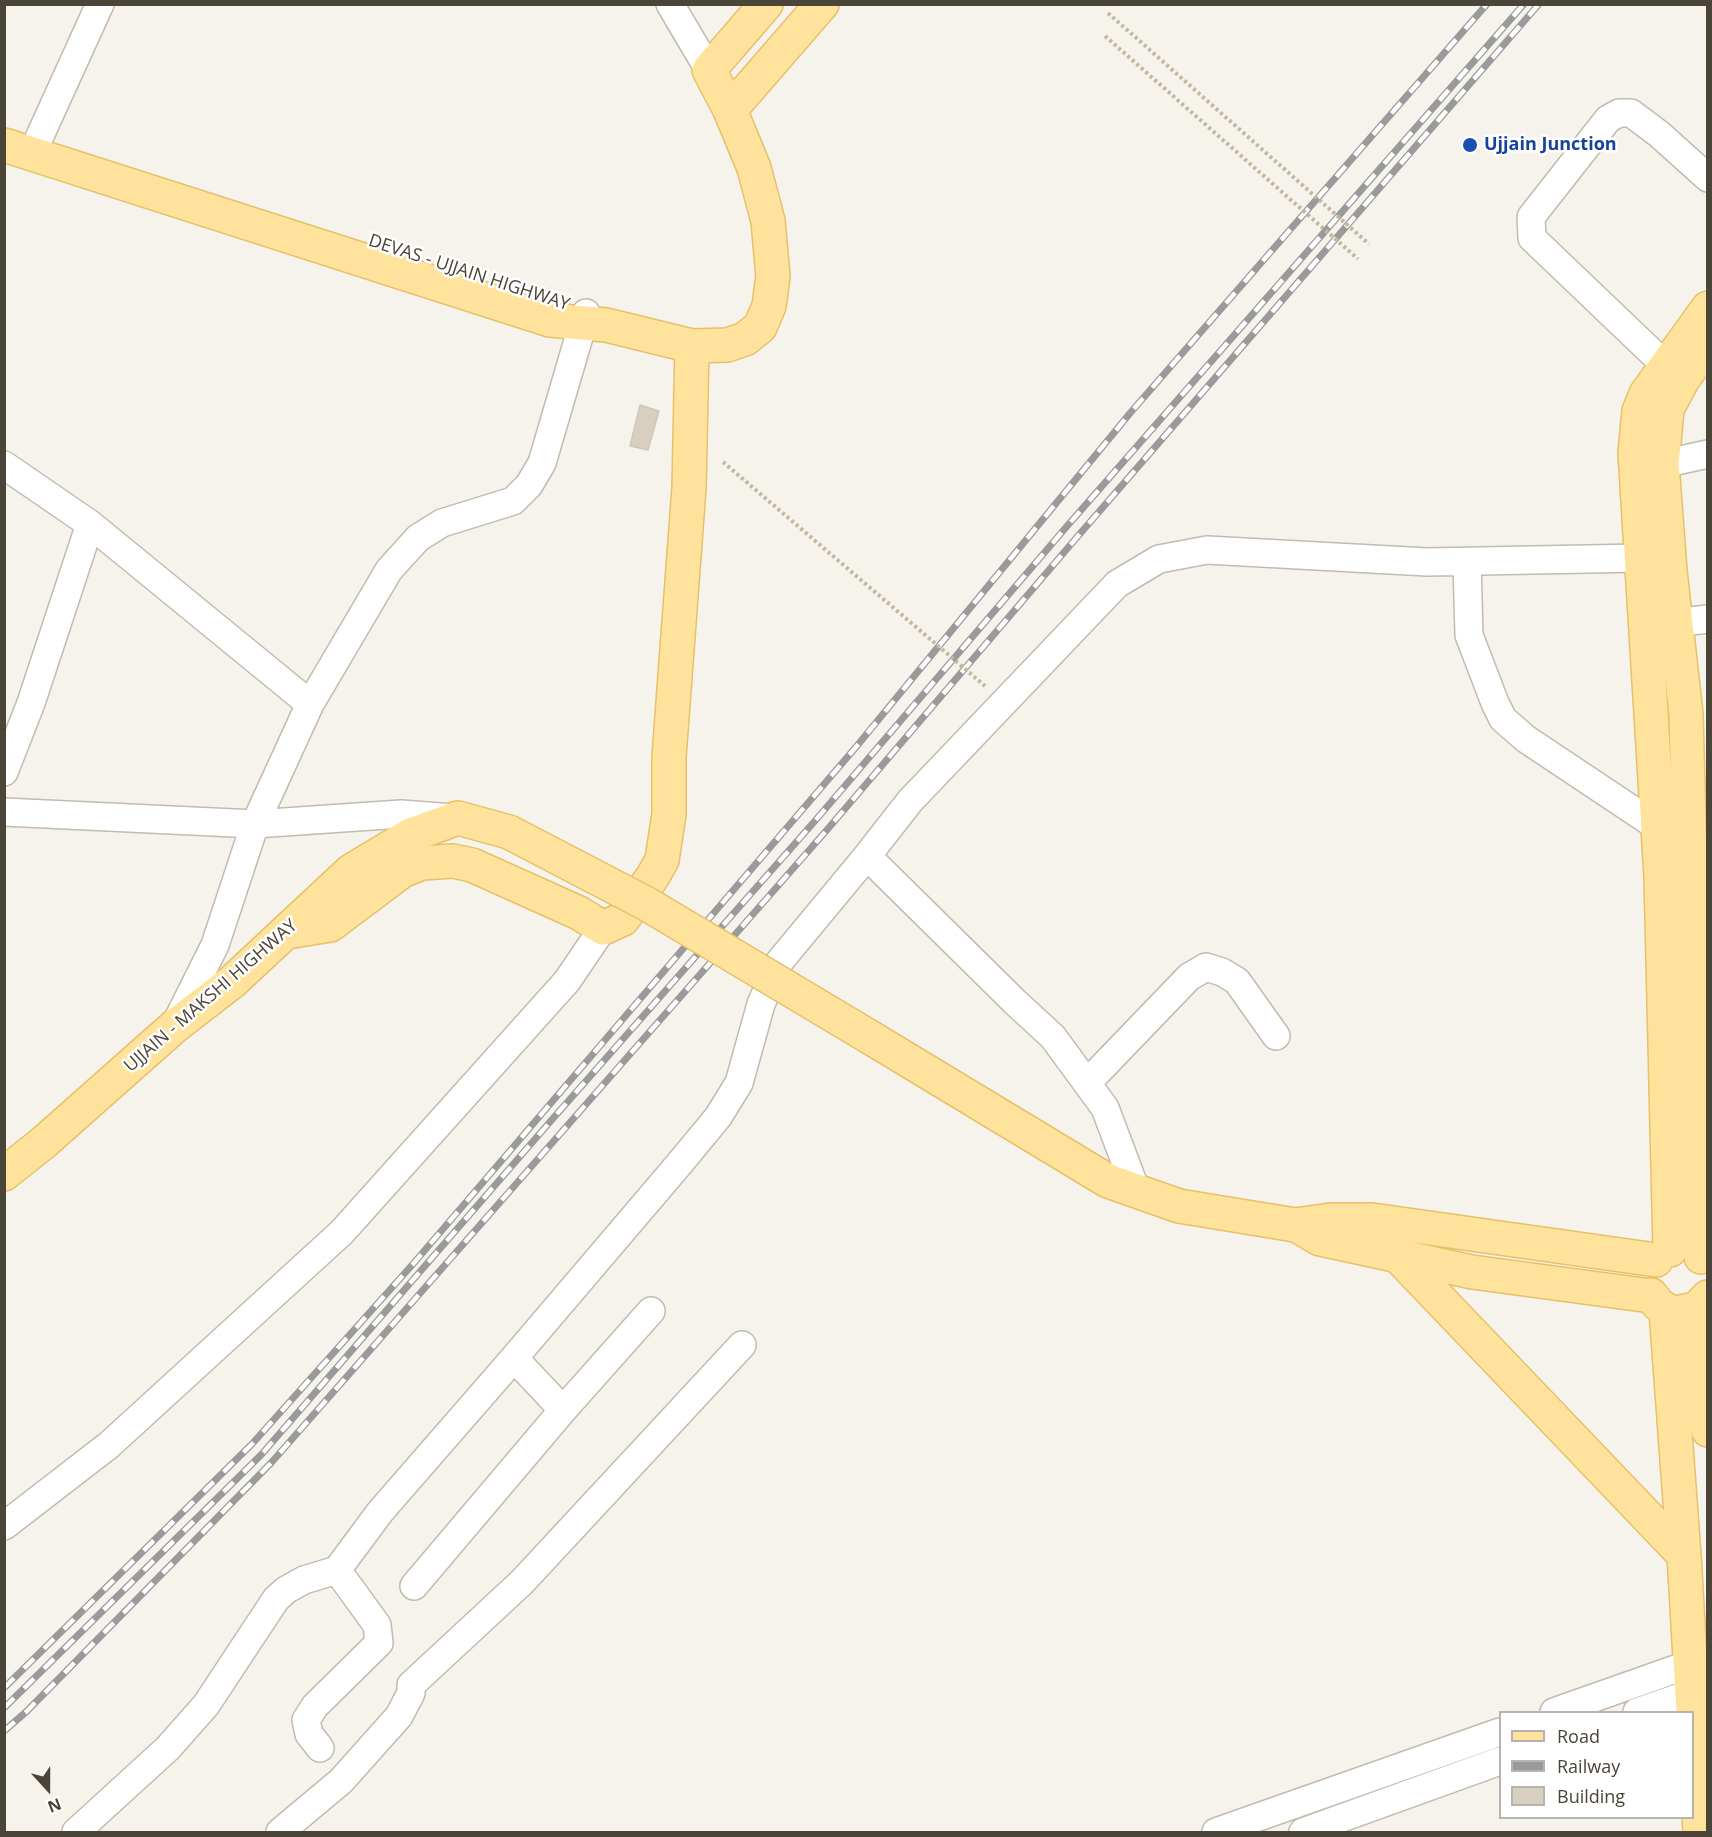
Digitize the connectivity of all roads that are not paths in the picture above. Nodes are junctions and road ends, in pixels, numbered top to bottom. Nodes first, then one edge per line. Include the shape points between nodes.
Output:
1 (100, 4) edge
2 (670, 4) edge
3 (766, 4) edge
4 (822, 4) edge
5 (709, 70) junction
6 (730, 110) junction
7 (4, 126) edge
8 (39, 138) junction
9 (4, 145) edge
10 (1707, 178) edge
11 (1707, 308) edge
12 (592, 320) junction
13 (692, 346) junction
14 (1707, 346) edge
15 (1674, 372) junction
16 (1707, 454) edge
17 (1662, 464) junction
18 (4, 465) edge
19 (90, 524) junction
20 (1641, 558) junction
21 (1467, 562) junction
22 (1707, 619) edge
23 (1660, 624) junction
24 (310, 704) junction
25 (1696, 713) edge
26 (4, 772) edge
27 (4, 812) edge
28 (458, 818) junction
29 (255, 824) junction
30 (1658, 827) junction
31 (867, 856) junction
32 (603, 928) junction
33 (287, 932) junction
34 (175, 1026) junction
35 (1276, 1036) dead end
36 (1088, 1082) junction
37 (4, 1174) edge
38 (1137, 1193) junction
39 (1295, 1225) junction
40 (1400, 1258) junction
41 (1684, 1258) edge
42 (1680, 1303) edge
43 (651, 1311) dead end
44 (742, 1345) dead end
45 (514, 1358) junction
46 (563, 1410) junction
47 (1707, 1430) edge
48 (4, 1526) edge
49 (1684, 1555) junction
50 (337, 1570) junction
51 (414, 1586) dead end
52 (1691, 1679) junction
53 (1562, 1711) edge
54 (1640, 1711) edge
55 (1693, 1711) edge
56 (1694, 1730) edge
57 (1499, 1731) edge
58 (320, 1748) dead end
59 (1499, 1761) edge
60 (1287, 1821) edge
61 (76, 1833) edge
62 (280, 1833) edge
63 (1216, 1833) edge
64 (1303, 1833) edge
65 (1700, 1833) edge

1 - 8 street
2 - 5 street
3 - 5 main road
4 - 6 main road
5 - 6 main road
6 - 13 main road via 754,168 768,221 773,276 769,306 760,327 745,339 727,345
7 - 8 main road, DEVAS - UJJAIN HIGHWAY
8 - 12 main road, DEVAS - UJJAIN HIGHWAY via 565,302
9 - 12 main road, DEVAS - UJJAIN HIGHWAY via 550,320
10 - 15 street via 1631,113 1619,113 1608,119 1531,217 1532,238
11 - 15 main road
12 - 13 main road
12 - 24 street via 542,463 529,485 513,501 442,522 418,538 389,570
13 - 32 main road via 689,488 669,757 667,839 658,868 623,919
14 - 15 main road
15 - 17 main road
15 - 20 main road via 1646,394 1636,431
16 - 17 street
17 - 23 main road
18 - 19 street
19 - 24 street
19 - 26 street
20 - 21 street
20 - 23 main road
21 - 30 street via 1469,635 1503,719 1526,739
21 - 31 street via 1207,550 1159,559 1117,584 910,801
22 - 23 street
23 - 25 main road
23 - 30 main road
24 - 29 street
25 - 41 main road
27 - 29 street
28 - 29 street via 401,814
28 - 33 main road, UJJAIN - MAKSHI HIGHWAY via 411,835 351,871
28 - 38 main road, bridge via 509,832 647,904 1108,1182
29 - 34 street via 214,945
30 - 41 main road
31 - 36 street via 1053,1036
31 - 45 street via 780,961 761,1005 740,1083 718,1118
32 - 33 main road via 579,913 472,865 453,861 422,863 402,871 330,924
32 - 48 street via 567,981 342,1232 109,1445
33 - 34 main road, UJJAIN - MAKSHI HIGHWAY
34 - 37 main road, UJJAIN - MAKSHI HIGHWAY
35 - 36 street via 1237,981 1206,967 1189,976
36 - 38 street via 1105,1108
38 - 39 main road via 1179,1206
39 - 40 main road via 1320,1239
39 - 41 main road via 1372,1220
40 - 42 main road
40 - 49 main road
41 - 42 main road via 1648,1274 1648,1285
42 - 47 main road
42 - 49 main road
43 - 46 street
44 - 62 street via 522,1582 411,1684 411,1693 399,1716 341,1781
45 - 46 street
45 - 50 street via 380,1512
46 - 51 street
49 - 52 main road
50 - 58 street via 377,1625 379,1643 315,1706 306,1720 309,1734
50 - 61 street via 304,1580 276,1599 206,1705 168,1748
52 - 53 street
52 - 54 street
52 - 55 main road
56 - 65 main road
57 - 60 street
59 - 64 street
60 - 63 street

